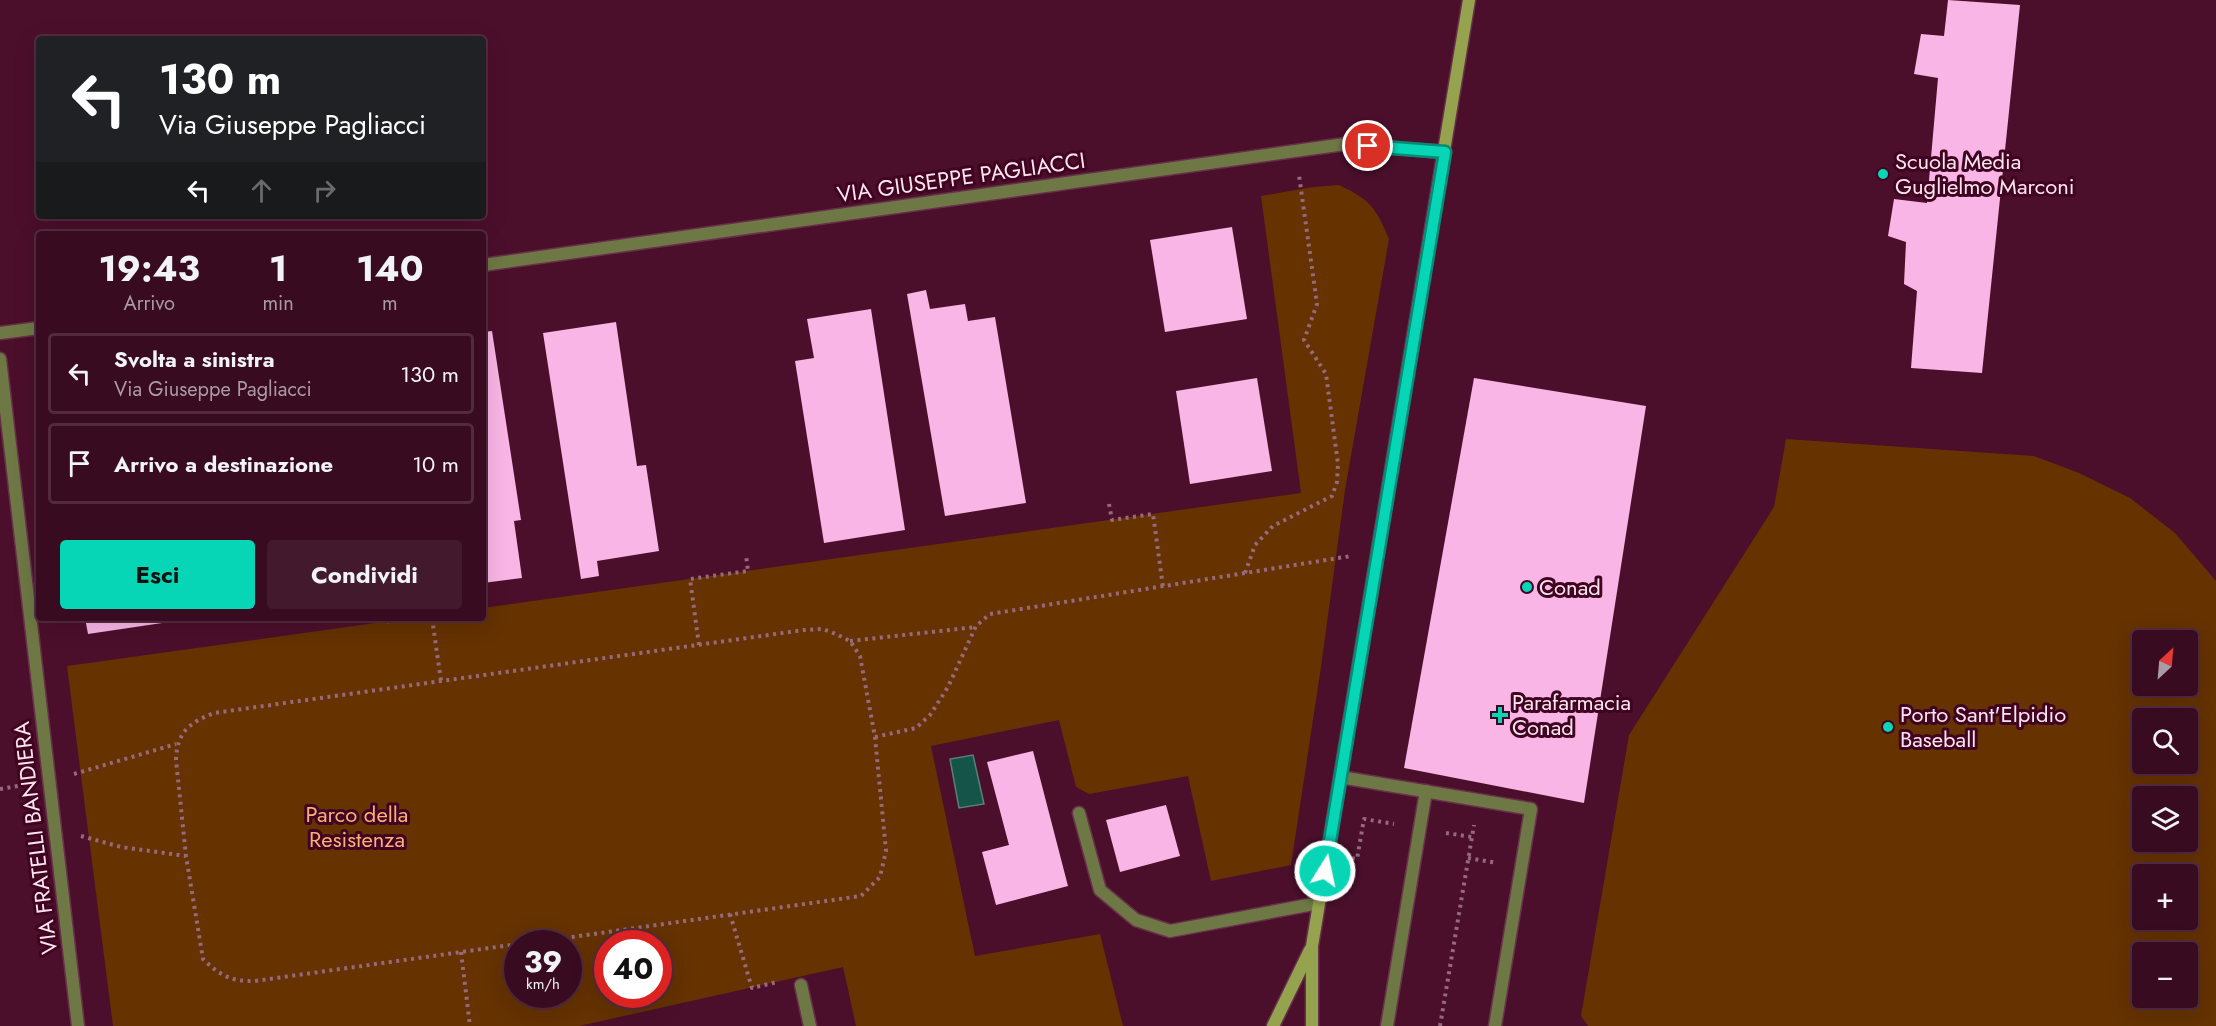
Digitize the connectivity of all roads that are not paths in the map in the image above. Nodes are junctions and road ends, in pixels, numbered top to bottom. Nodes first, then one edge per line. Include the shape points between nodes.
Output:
1 (1469, 0) edge
2 (1445, 152) junction
3 (486, 265) edge
4 (36, 328) edge
5 (0, 333) edge
6 (0, 359) edge
7 (1340, 777) junction
8 (1426, 791) junction
9 (1079, 813) dead end
10 (1319, 903) junction
11 (1312, 946) junction
12 (801, 985) road end
13 (78, 1026) edge
14 (810, 1026) edge
15 (1273, 1026) edge
16 (1312, 1026) edge
17 (1387, 1026) edge
18 (1495, 1026) edge

1 - 2 street
2 - 3 street, VIA GIUSEPPE PAGLIACCI via 1345,144
2 - 7 street
4 - 5 street
6 - 13 street, VIA FRATELLI BANDIERA
7 - 8 street
7 - 10 street
8 - 17 street
8 - 18 street via 1531,809
9 - 10 street via 1100,890 1136,920 1170,931
10 - 11 street
11 - 15 street
11 - 16 street
12 - 14 street

